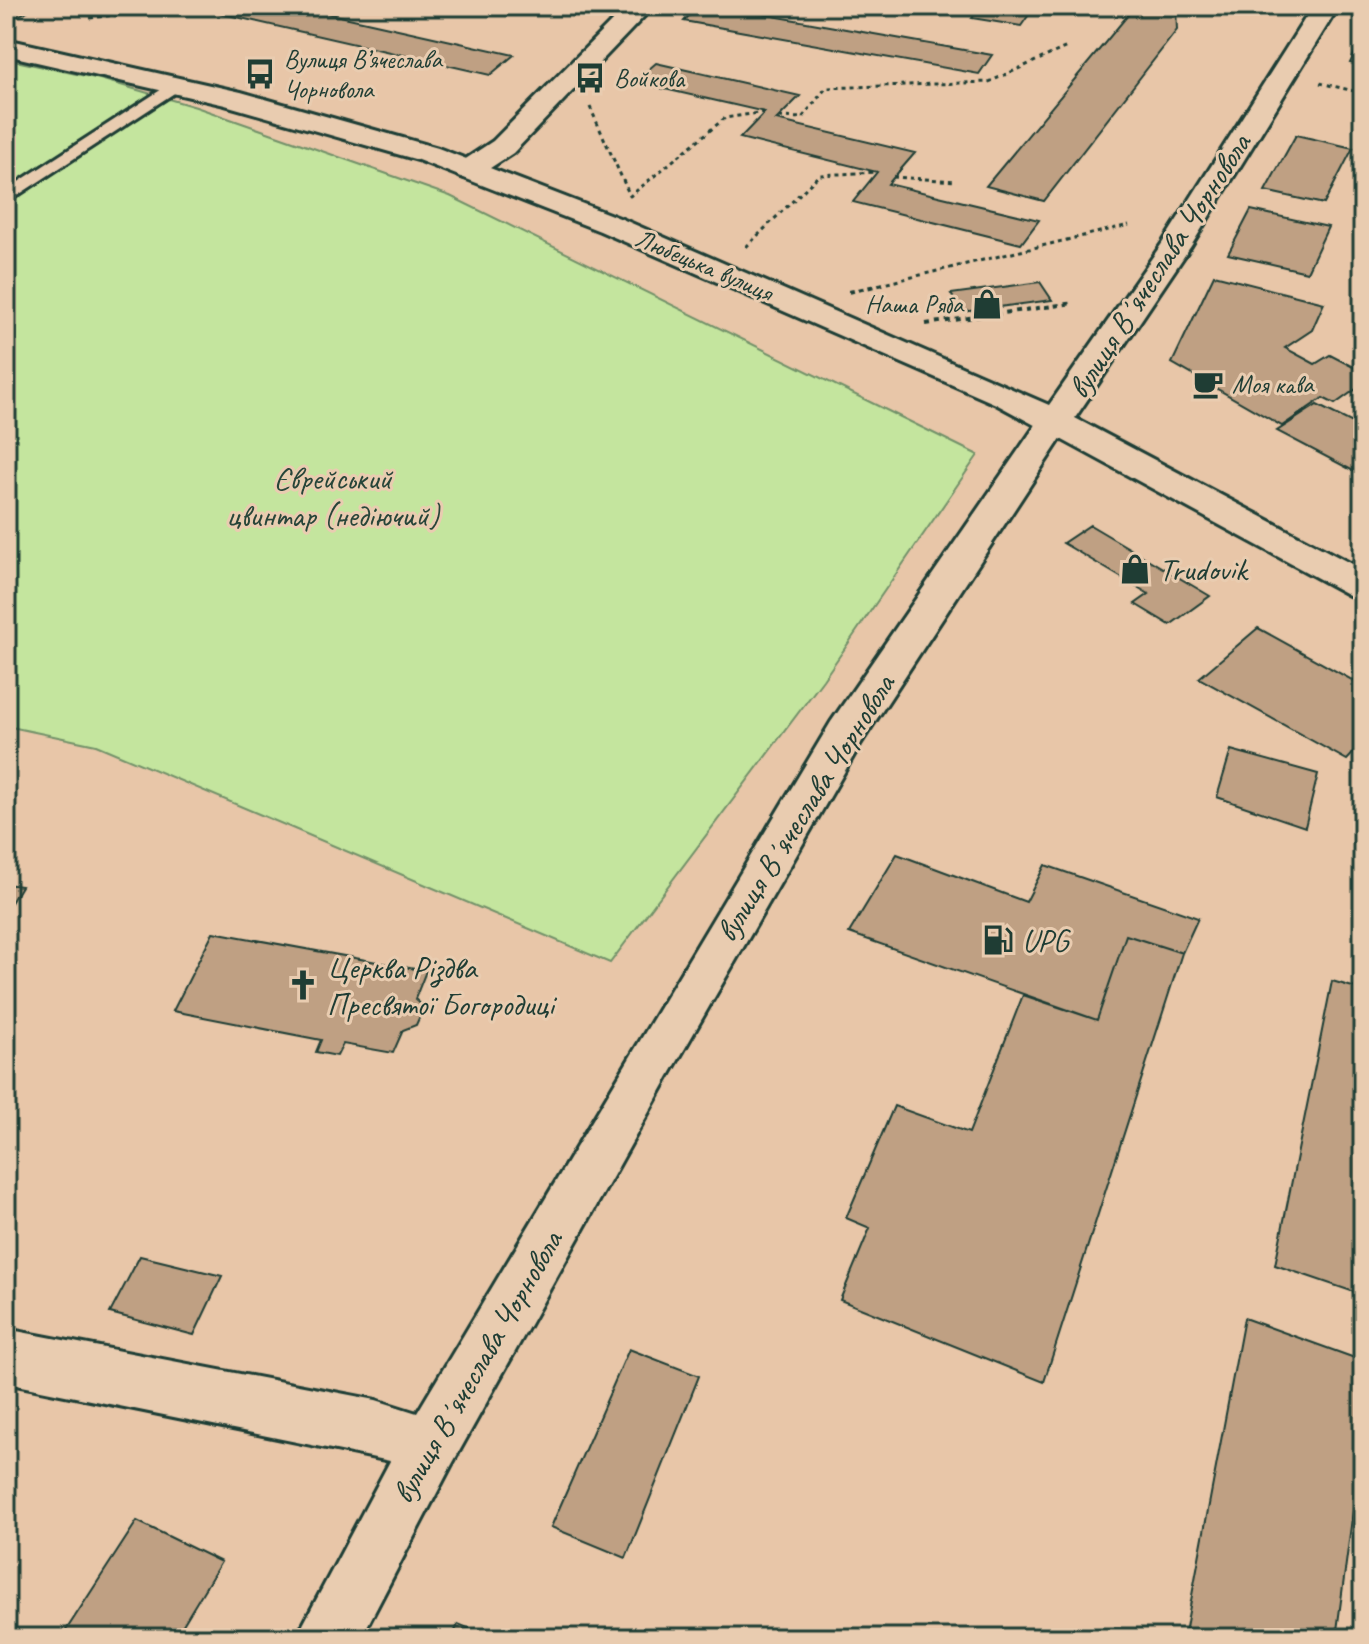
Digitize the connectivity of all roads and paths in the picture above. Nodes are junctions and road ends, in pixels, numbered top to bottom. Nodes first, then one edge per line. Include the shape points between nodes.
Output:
1 (143, 6) edge
2 (641, 6) edge
3 (1235, 6) edge
4 (1326, 6) edge
5 (1287, 16) dead end
6 (90, 18) dead end
7 (6, 47) edge
8 (1067, 47) dead end
9 (1320, 83) dead end
10 (176, 85) junction
11 (1363, 93) edge
12 (585, 95) dead end
13 (765, 112) dead end
14 (779, 117) dead end
15 (468, 170) junction
16 (877, 172) dead end
17 (893, 177) dead end
18 (955, 181) dead end
19 (6, 198) edge
20 (1129, 225) dead end
21 (745, 248) dead end
22 (844, 294) dead end
23 (1074, 303) dead end
24 (917, 326) dead end
25 (1056, 420) junction
26 (1363, 586) edge
27 (6, 1356) edge
28 (430, 1446) junction
29 (327, 1638) edge

1 - 6 path
2 - 15 main road via 503,147
3 - 5 path
4 - 25 main road, вулиця Вʼячеслава Чорновола via 1176,246
7 - 10 main road, Любецька вулиця
8 - 14 path via 989,82 826,88 802,118
9 - 11 path
10 - 15 main road, Любецька вулиця via 428,154
10 - 19 lane
12 - 13 path via 630,196 725,118
15 - 25 main road, Любецька вулиця via 611,225
16 - 21 path via 819,175
17 - 18 path
20 - 22 path
23 - 24 path
25 - 26 main road, Любецька вулиця
25 - 28 main road, вулиця Вʼячеслава Чорновола via 846,733
27 - 28 main road via 376,1428
28 - 29 main road, вулиця Вʼячеслава Чорновола

